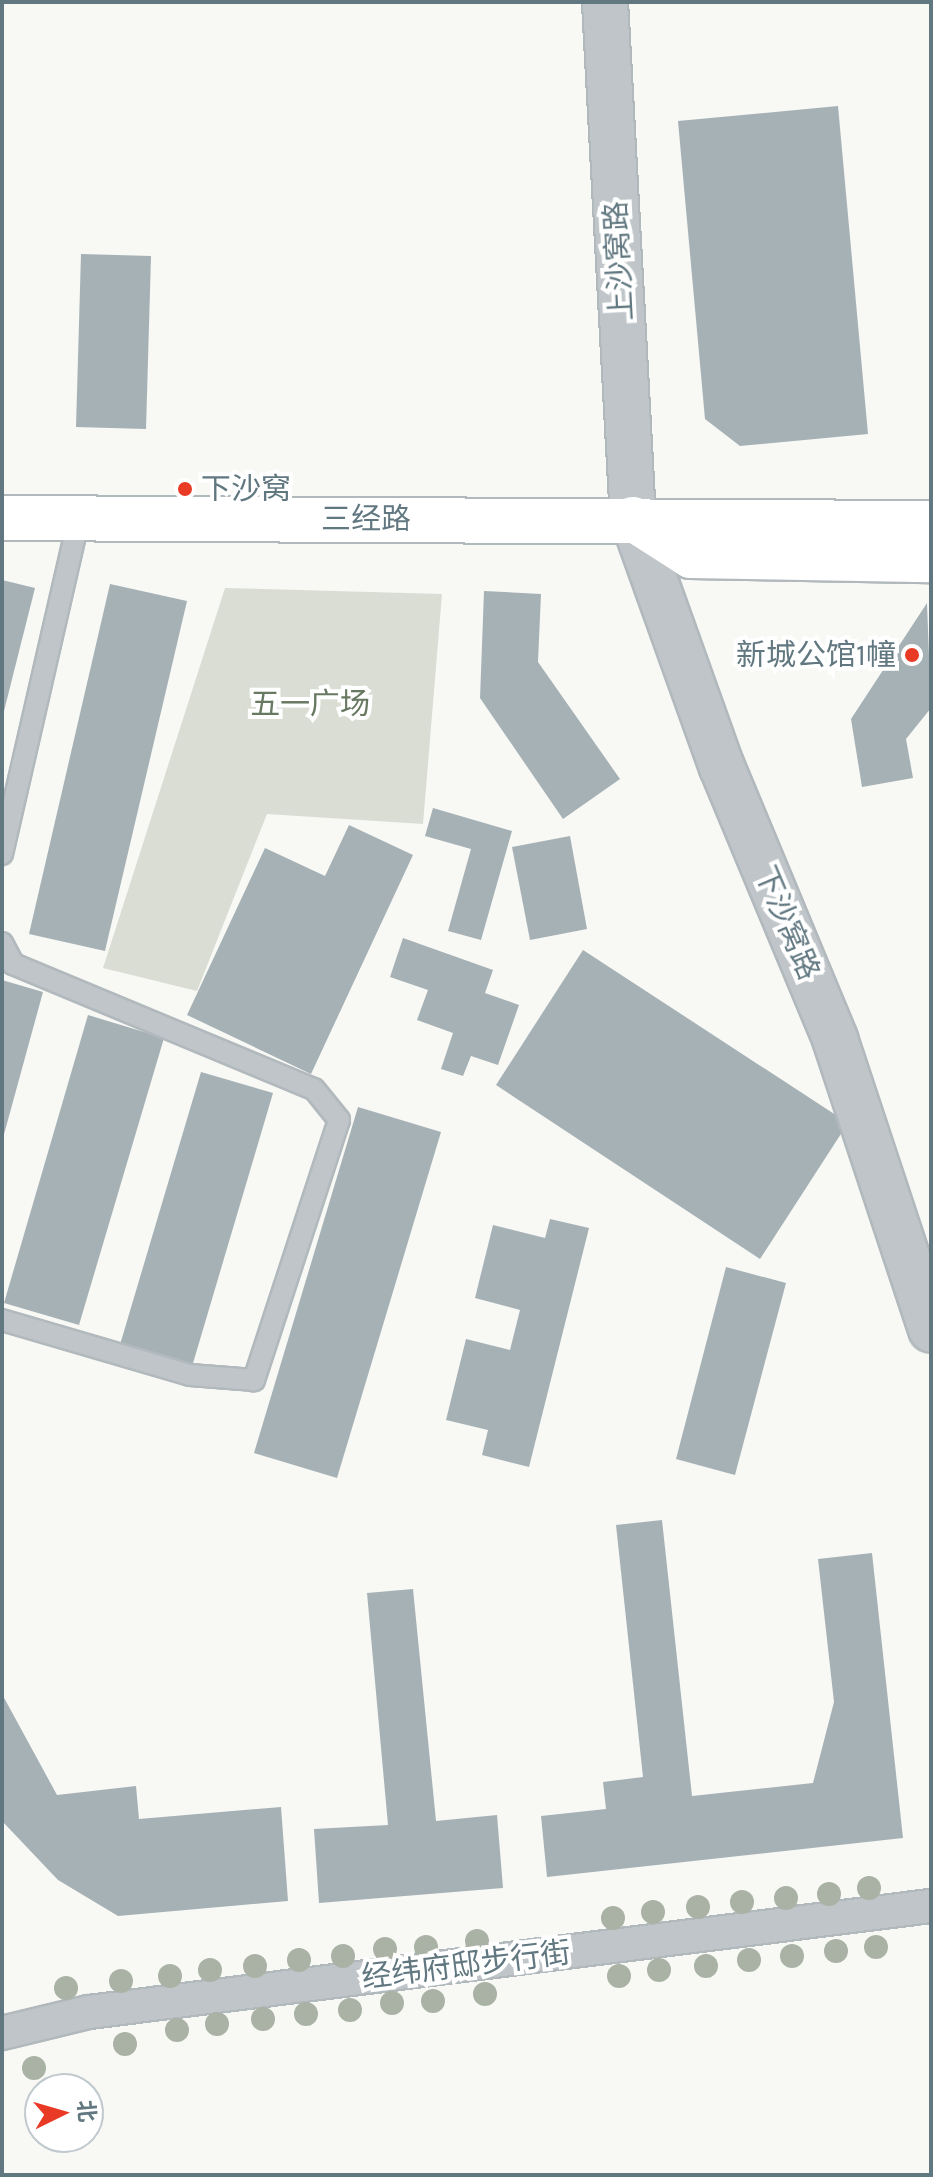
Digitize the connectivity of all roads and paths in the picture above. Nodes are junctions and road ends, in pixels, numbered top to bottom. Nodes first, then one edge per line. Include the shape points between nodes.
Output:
1 (605, 2) edge
2 (2, 518) edge
3 (79, 518) junction
4 (633, 519) junction
5 (931, 523) edge
6 (931, 560) edge
7 (2, 854) edge
8 (2, 943) edge
9 (2, 1320) edge
10 (931, 1330) edge
11 (931, 1906) edge
12 (2, 2033) edge

1 - 4 street, 上沙窝路
2 - 3 main road, 三经路
3 - 4 main road, 三经路
3 - 7 lane
4 - 5 main road, 三经路
4 - 6 main road via 691,556
4 - 10 street, 下沙窝路 via 722,767 835,1039
8 - 9 lane via 13,964 314,1089 339,1120 254,1380 190,1375
11 - 12 street, 经纬府邸步行街 via 89,2012

